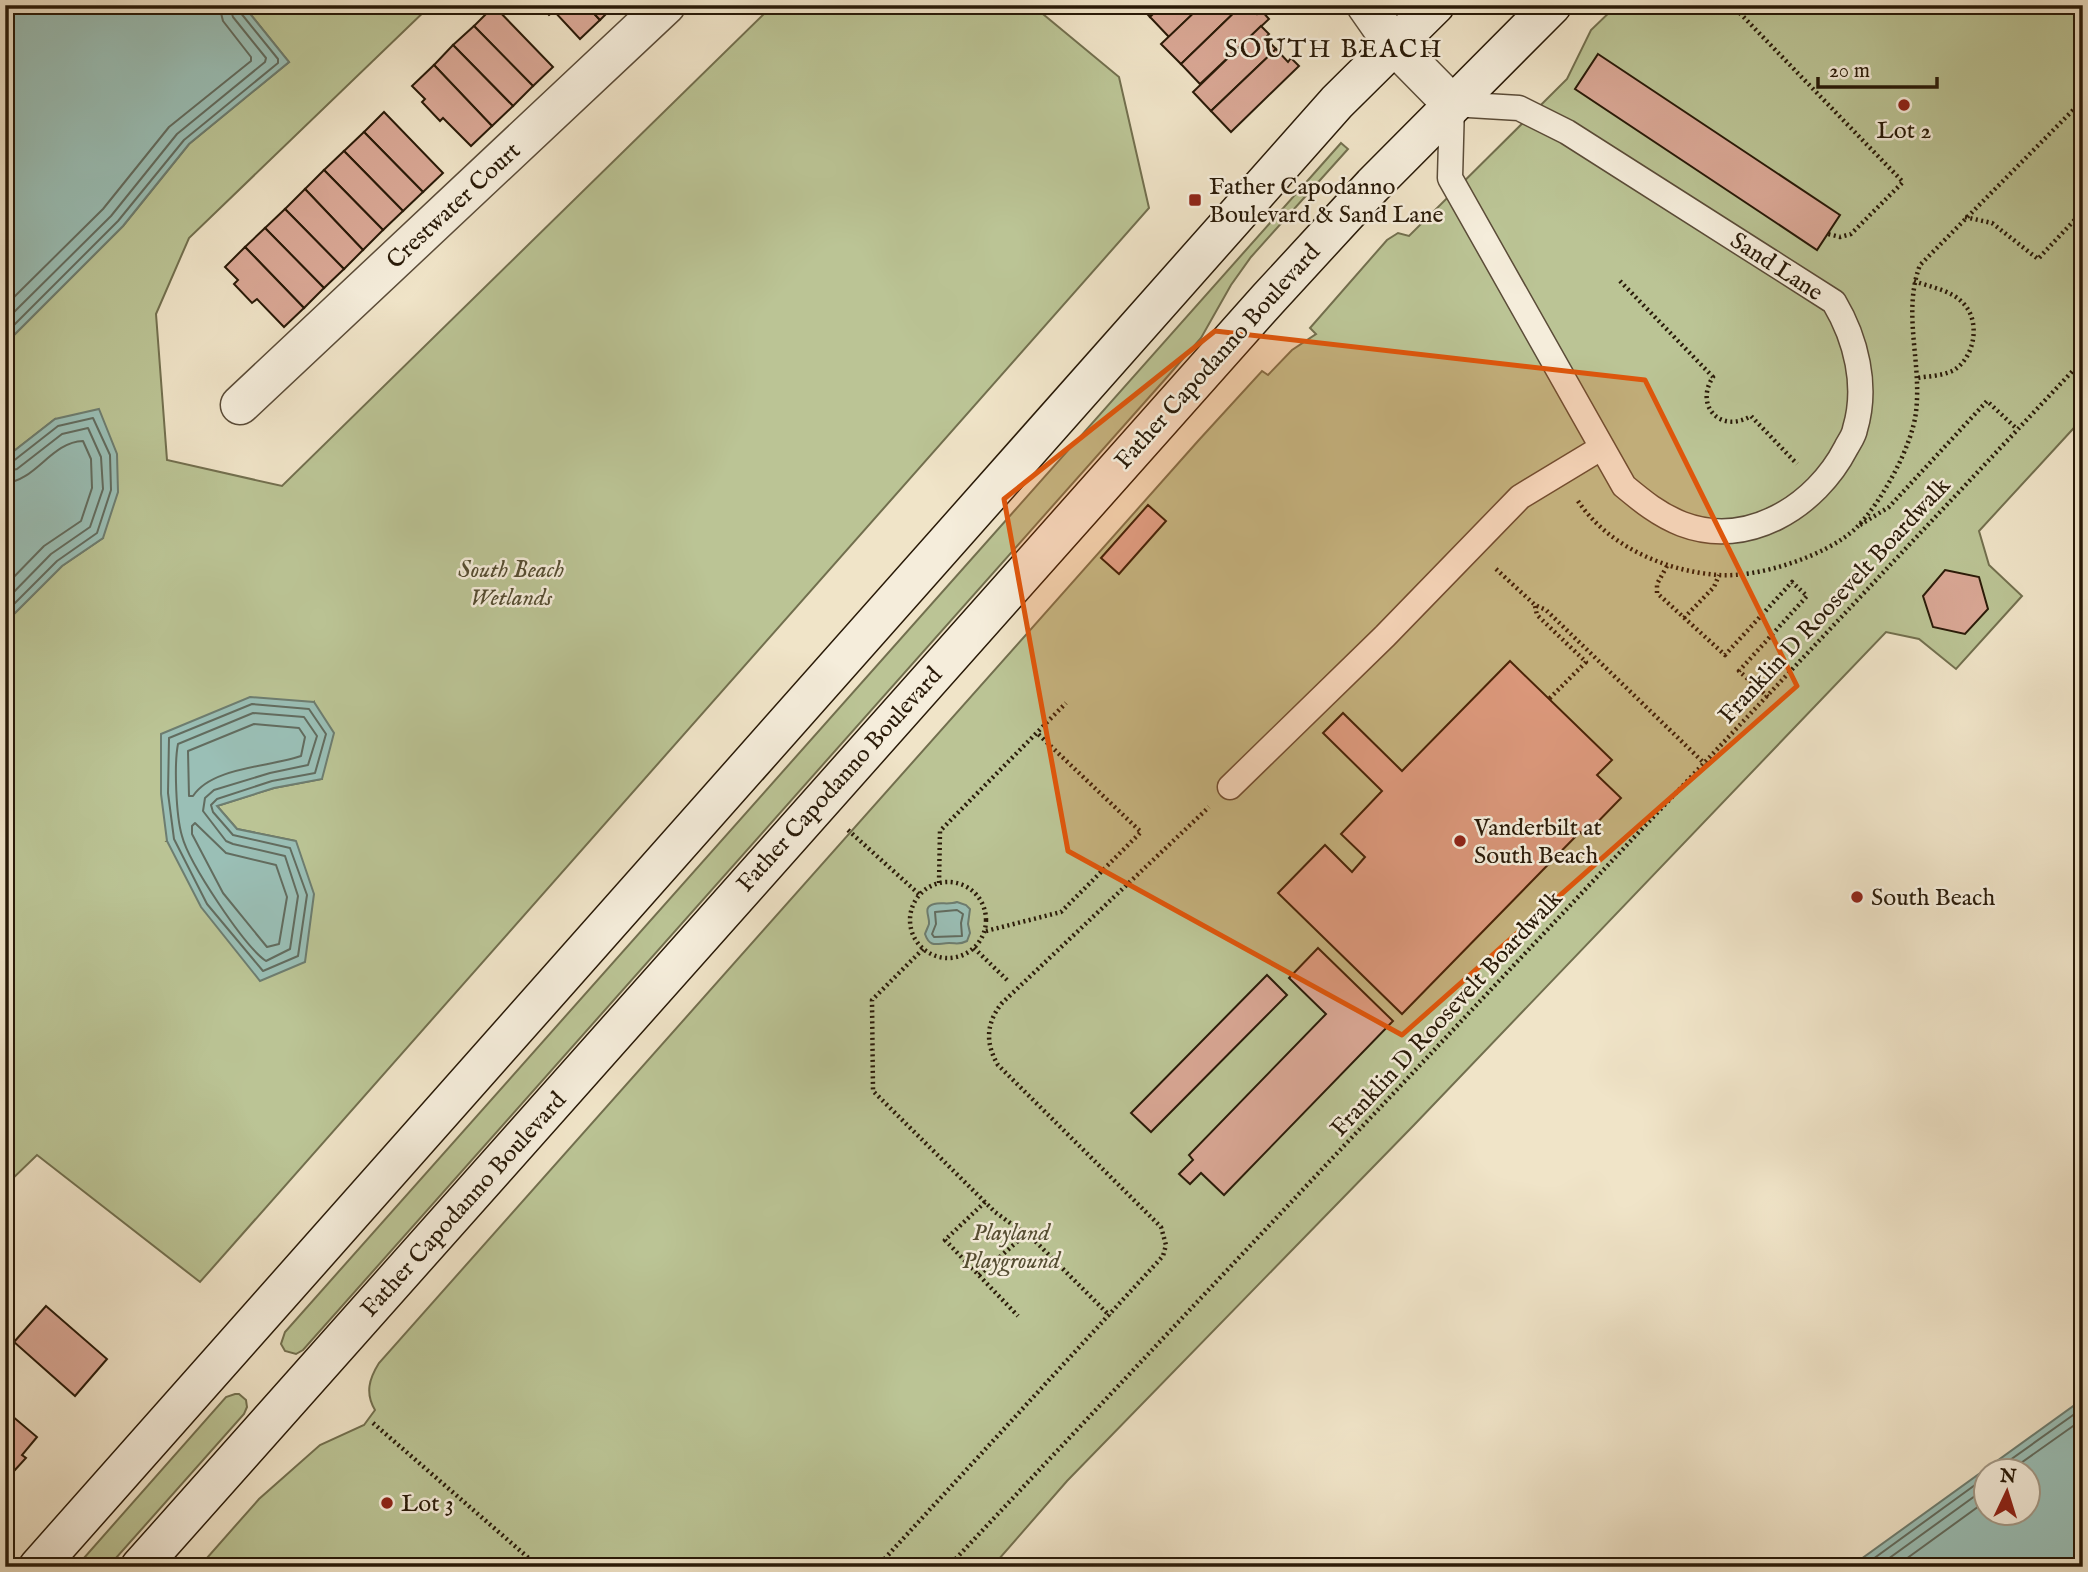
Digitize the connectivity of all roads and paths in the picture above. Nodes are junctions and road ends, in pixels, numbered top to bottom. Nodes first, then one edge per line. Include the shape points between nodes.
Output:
1 (666, 5) edge
2 (1366, 5) edge
3 (1435, 5) edge
4 (1552, 5) edge
5 (1732, 5) edge
6 (1394, 45) junction
7 (2083, 100) edge
8 (1452, 104) junction
9 (2083, 211) edge
10 (1828, 234) dead end
11 (1620, 281) dead end
12 (1914, 281) dead end
13 (2083, 360) edge
14 (1917, 378) dead end
15 (240, 405) dead end
16 (2017, 429) junction
17 (1601, 448) junction
18 (1802, 470) dead end
19 (1856, 527) dead end
20 (1472, 547) junction
21 (1667, 566) dead end
22 (1719, 575) dead end
23 (1535, 605) junction
24 (1684, 618) junction
25 (1768, 697) junction
26 (1549, 699) dead end
27 (1066, 703) dead end
28 (1037, 733) junction
29 (1705, 764) junction
30 (1230, 787) joint
31 (845, 828) dead end
32 (939, 883) junction
33 (920, 895) junction
34 (986, 932) junction
35 (974, 948) junction
36 (923, 949) junction
37 (1007, 980) dead end
38 (985, 1202) junction
39 (1026, 1234) junction
40 (979, 1275) junction
41 (1018, 1316) dead end
42 (1110, 1316) junction
43 (373, 1423) dead end
44 (38, 1567) edge
45 (141, 1567) edge
46 (539, 1567) edge
47 (877, 1567) edge
48 (948, 1567) edge

1 - 15 main road, Crestwater Court
2 - 6 main road
3 - 6 main road
4 - 8 main road, Father Capodanno Boulevard
5 - 10 path via 1903,182 1851,234
6 - 8 main road
6 - 44 main road via 1337,102
7 - 9 path via 1965,217 1992,223 2038,259
8 - 17 lane, Sand Lane via 1450,178
8 - 17 lane, Sand Lane via 1519,108 1567,132 1834,302 1847,324 1860,389 1855,430 1819,488 1783,516 1748,528 1716,530 1683,524 1650,508 1624,486
8 - 45 main road, Father Capodanno Boulevard via 1157,422
11 - 18 path via 1713,377 1706,402 1716,417 1733,423 1751,416
12 - 14 path via 1963,302 1974,330 1962,363 1944,374
13 - 16 path, Franklin D Roosevelt Boardwalk
16 - 19 path via 1987,401 1889,507
16 - 25 path, Franklin D Roosevelt Boardwalk
17 - 20 lane via 1520,497
20 - 23 path
20 - 30 lane
21 - 24 path via 1657,593
22 - 24 path via 1714,587
23 - 26 path via 1537,615 1586,662
23 - 29 path via 1546,610
24 - 25 path via 1725,655 1792,582 1807,596 1739,671
25 - 29 path, Franklin D Roosevelt Boardwalk
27 - 28 path
28 - 32 path via 940,831
28 - 34 path via 1141,832 1061,912
29 - 48 path, Franklin D Roosevelt Boardwalk
30 - 42 path via 1016,989 993,1014 990,1025 991,1053 998,1065 1164,1233 1165,1250 1159,1262
31 - 33 path
32 - 33 path
32 - 34 path via 966,886 976,894 984,905
33 - 36 path via 910,917 911,929
34 - 35 path
35 - 36 path via 958,958 944,959
35 - 37 path
36 - 38 path via 872,1000 873,1091
38 - 39 path
38 - 40 path via 945,1240
39 - 40 path
39 - 42 path
40 - 41 path
42 - 47 path
43 - 46 path

